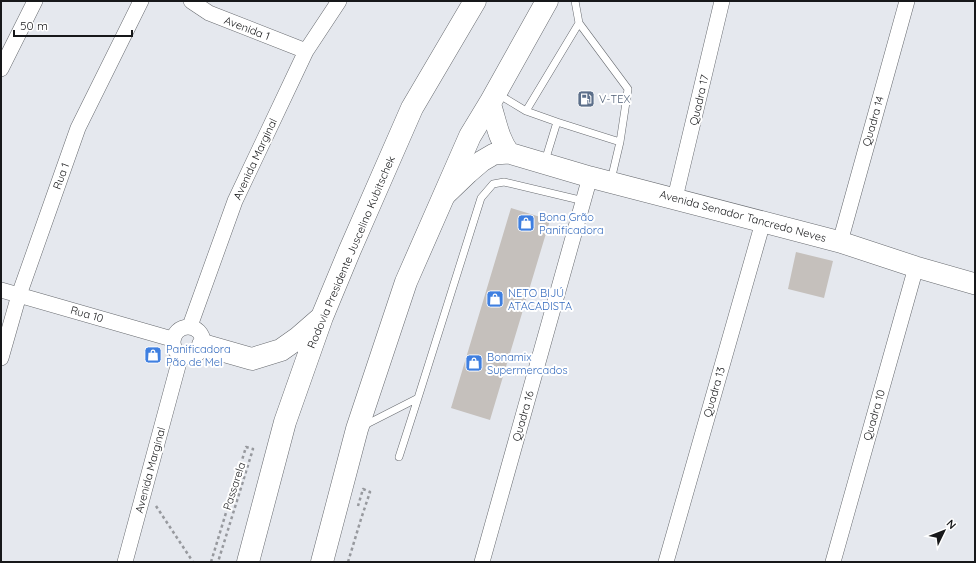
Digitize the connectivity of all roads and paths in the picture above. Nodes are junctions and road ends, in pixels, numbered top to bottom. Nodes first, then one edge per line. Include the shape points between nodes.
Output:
1 (35, 1) edge
2 (140, 1) edge
3 (191, 1) edge
4 (339, 1) edge
5 (475, 1) edge
6 (547, 1) edge
7 (575, 1) edge
8 (722, 1) edge
9 (907, 1) edge
10 (579, 23) junction
11 (306, 51) junction
12 (1, 69) edge
13 (493, 98) junction
14 (526, 111) junction
15 (557, 122) junction
16 (620, 142) junction
17 (509, 152) junction
18 (545, 163) junction
19 (590, 177) junction
20 (611, 182) junction
21 (443, 198) junction
22 (675, 198) junction
23 (584, 201) junction
24 (763, 222) junction
25 (840, 242) junction
26 (916, 267) junction
27 (975, 284) edge
28 (1, 290) edge
29 (18, 295) junction
30 (322, 317) junction
31 (190, 326) junction
32 (172, 339) junction
33 (203, 346) junction
34 (182, 356) junction
35 (1, 358) edge
36 (418, 398) junction
37 (357, 429) junction
38 (399, 457) dead end
39 (145, 489) junction
40 (357, 509) dead end
41 (125, 562) edge
42 (193, 562) edge
43 (211, 562) edge
44 (218, 562) edge
45 (248, 562) edge
46 (322, 562) edge
47 (348, 562) edge
48 (482, 562) edge
49 (666, 562) edge
50 (833, 562) edge

1 - 12 street
2 - 29 street, Rua 1 via 78,128
3 - 11 street, Avenida 1 via 209,13
4 - 11 street, Avenida Marginal
5 - 30 highway, Rodovia Presidente Juscelino Kubitschek via 412,108
6 - 13 highway
7 - 10 lane
8 - 22 street, Quadra 17
9 - 25 street, Quadra 14
10 - 14 lane
10 - 16 lane via 628,89
11 - 31 street, Avenida Marginal via 235,201
13 - 14 lane
13 - 17 street via 498,132 502,144
13 - 21 highway via 470,136
14 - 15 lane
15 - 16 lane
15 - 18 lane
16 - 20 lane
17 - 18 street, Avenida Senador Tancredo Neves
17 - 21 street via 494,154 482,161
18 - 19 street, Avenida Senador Tancredo Neves
19 - 20 street, Avenida Senador Tancredo Neves
19 - 23 street, Quadra 16
20 - 22 street, Avenida Senador Tancredo Neves
21 - 37 highway via 406,282
22 - 24 street, Avenida Senador Tancredo Neves
23 - 36 lane via 504,182 493,184 481,198
23 - 48 street, Quadra 16
24 - 25 street, Avenida Senador Tancredo Neves
24 - 49 street, Quadra 13
25 - 26 street, Avenida Senador Tancredo Neves
26 - 27 street, Avenida Senador Tancredo Neves
26 - 50 street, Quadra 10
28 - 29 street, Rua 10
29 - 32 street, Rua 10
29 - 35 street, Rua 1
30 - 33 highway via 282,350 252,359
30 - 45 highway, Rodovia Presidente Juscelino Kubitschek via 285,422
31 - 32 street via 180,328
31 - 33 street via 202,335
32 - 34 street via 174,348
33 - 34 street via 197,354
34 - 39 street, Avenida Marginal
36 - 37 lane
36 - 38 lane
37 - 46 highway
39 - 41 street, Avenida Marginal
39 - 42 path
40 - 47 path via 363,490 370,492
43 - 44 path, Passarela via 246,448 253,449

